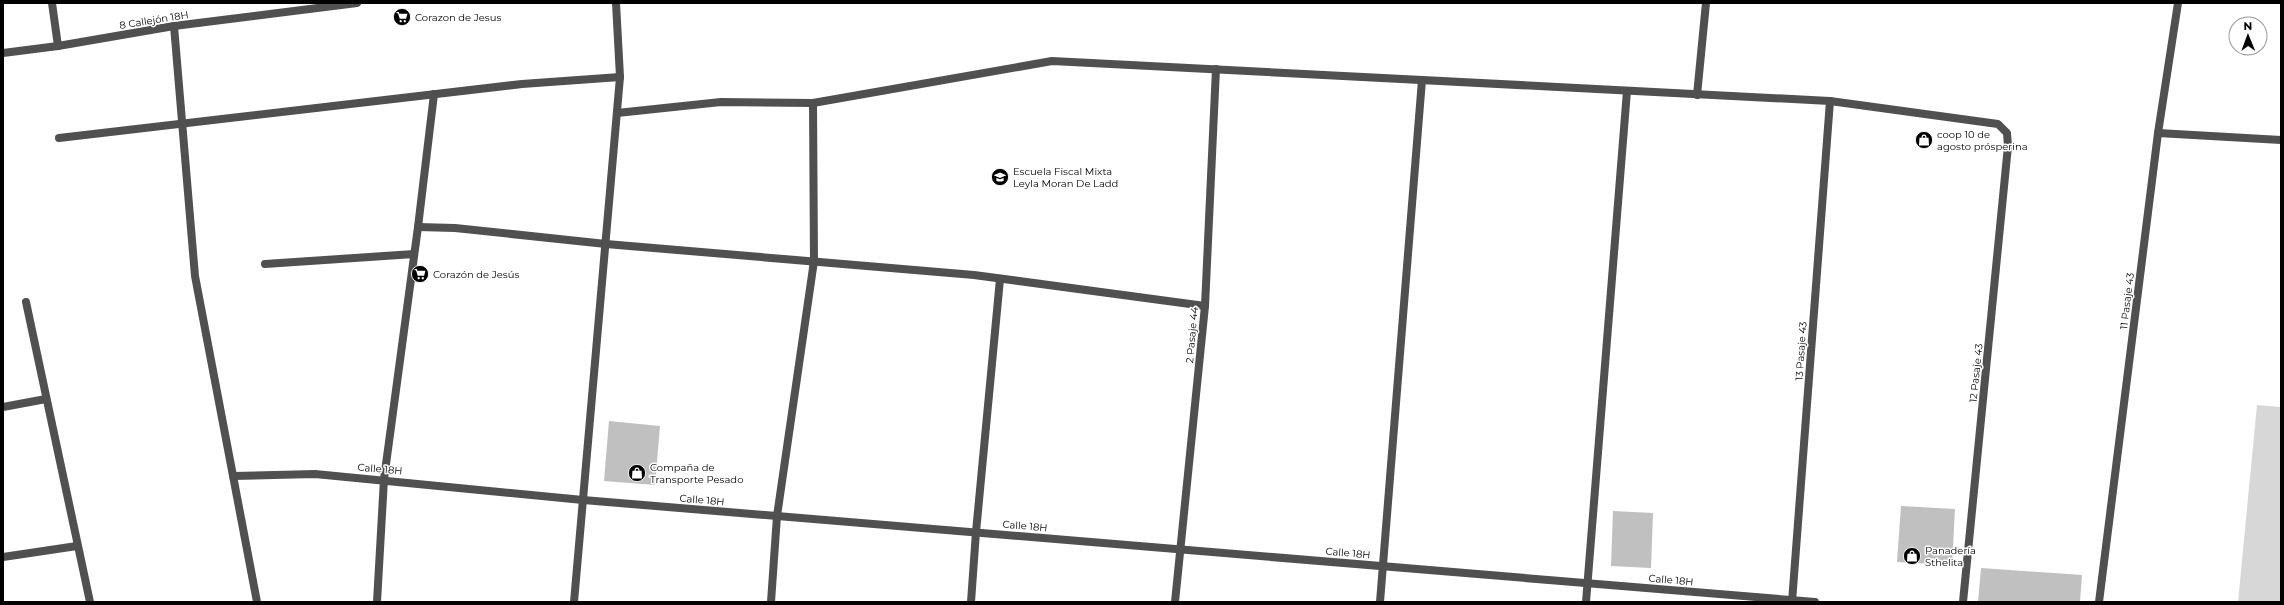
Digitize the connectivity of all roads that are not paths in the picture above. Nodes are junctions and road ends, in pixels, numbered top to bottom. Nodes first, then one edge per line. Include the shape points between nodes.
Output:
1 (52, 3) edge
2 (357, 3) edge
3 (616, 3) edge
4 (1706, 3) edge
5 (2178, 3) edge
6 (174, 26) junction
7 (58, 46) junction
8 (3, 53) edge
9 (1216, 69) junction
10 (620, 76) junction
11 (1422, 80) junction
12 (1627, 91) junction
13 (434, 94) junction
14 (1697, 94) junction
15 (1830, 101) junction
16 (813, 103) junction
17 (617, 113) junction
18 (182, 123) junction
19 (2158, 133) junction
20 (59, 138) dead end
21 (2281, 140) edge
22 (418, 227) junction
23 (606, 244) junction
24 (414, 254) junction
25 (814, 261) junction
26 (266, 264) dead end
27 (1000, 279) junction
28 (26, 302) dead end
29 (1205, 306) junction
30 (46, 399) junction
31 (3, 407) edge
32 (233, 476) junction
33 (384, 479) junction
34 (584, 500) junction
35 (777, 516) junction
36 (976, 532) junction
37 (77, 546) junction
38 (1181, 549) junction
39 (3, 557) edge
40 (1384, 566) junction
41 (1588, 583) junction
42 (1792, 601) edge
43 (90, 602) edge
44 (256, 602) edge
45 (377, 602) edge
46 (574, 602) edge
47 (771, 602) edge
48 (971, 602) edge
49 (1175, 602) edge
50 (1380, 602) edge
51 (1586, 602) edge
52 (1815, 602) edge
53 (1963, 602) edge
54 (2099, 602) edge

1 - 7 street
2 - 6 street, 8 Callejón 18H
3 - 10 street
4 - 14 street
5 - 19 street, 11 Pasaje 43
6 - 7 street, 8 Callejón 18H
6 - 18 street
7 - 8 street, 8 Callejón 18H
9 - 11 street
9 - 16 street via 1052,61
9 - 29 street, 2 Pasaje 44
10 - 13 street
10 - 17 street
11 - 12 street
11 - 40 street
12 - 14 street
12 - 41 street
13 - 18 street
13 - 22 street
14 - 15 street
15 - 42 street, 13 Pasaje 43
15 - 53 street, 12 Pasaje 43 via 1998,124 2007,133 2008,146
16 - 17 street via 721,102
16 - 25 street
17 - 23 street
18 - 20 street
18 - 32 street via 195,276
19 - 21 street
19 - 54 street, 11 Pasaje 43
22 - 23 street via 455,228
22 - 24 street
23 - 25 street
23 - 34 street
24 - 26 street
24 - 33 street
25 - 27 street
25 - 35 street
27 - 29 street
27 - 36 street
28 - 30 street
29 - 38 street, 2 Pasaje 44
30 - 31 street
30 - 37 street
32 - 33 street, Calle 18H via 315,474
32 - 44 street
33 - 34 street, Calle 18H
33 - 45 street
34 - 35 street, Calle 18H
34 - 46 street
35 - 36 street, Calle 18H
35 - 47 street
36 - 38 street, Calle 18H
36 - 48 street
37 - 39 street
37 - 43 street
38 - 40 street, Calle 18H
38 - 49 street, 2 Pasaje 44
40 - 41 street, Calle 18H
40 - 50 street
41 - 42 street, Calle 18H
41 - 51 street
42 - 52 street, Calle 18H

